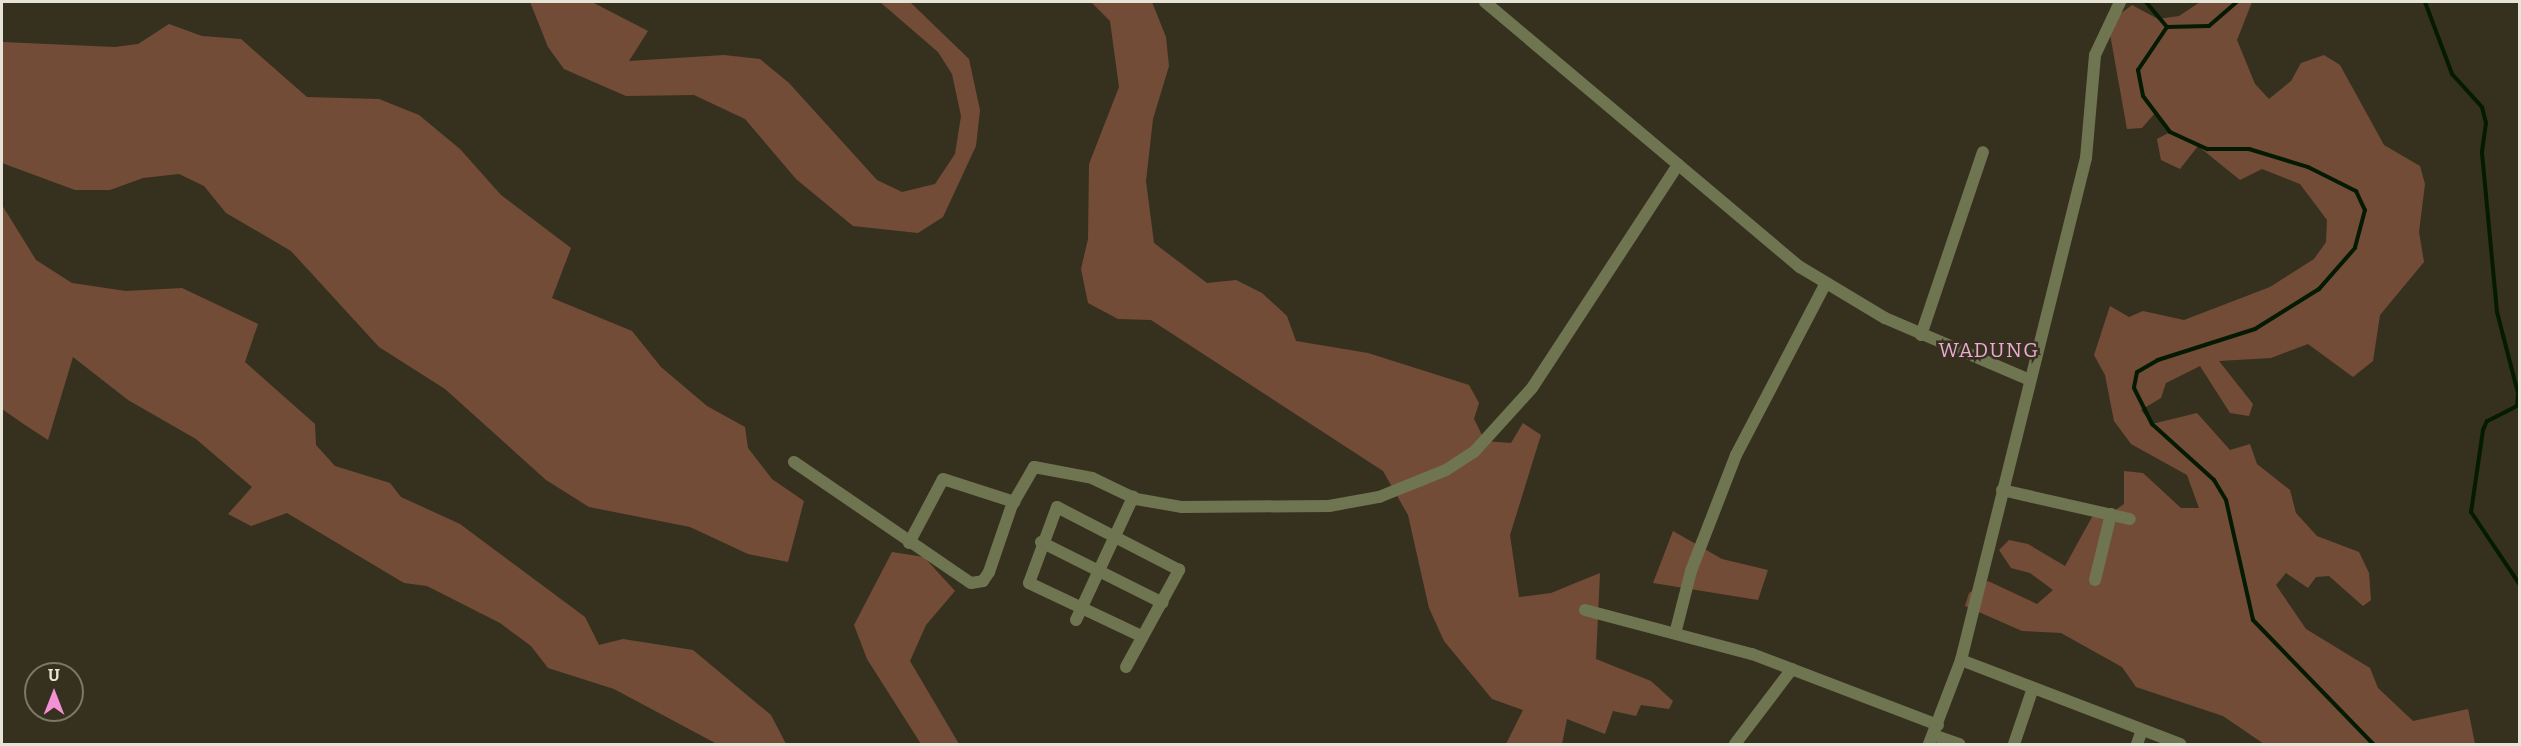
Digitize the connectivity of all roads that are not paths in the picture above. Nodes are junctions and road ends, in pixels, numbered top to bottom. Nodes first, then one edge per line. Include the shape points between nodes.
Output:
1 (1485, 2) edge
2 (2121, 2) edge
3 (1983, 152) dead end
4 (1678, 165) junction
5 (1826, 283) junction
6 (1921, 335) junction
7 (2027, 380) junction
8 (794, 462) dead end
9 (2002, 490) junction
10 (1133, 497) junction
11 (1014, 502) junction
12 (2111, 514) junction
13 (2130, 519) dead end
14 (1116, 535) junction
15 (1041, 542) junction
16 (909, 543) junction
17 (1099, 571) junction
18 (2095, 580) dead end
19 (1163, 603) junction
20 (1083, 606) junction
21 (1585, 610) dead end
22 (1076, 620) dead end
23 (1676, 630) junction
24 (1141, 636) junction
25 (1961, 660) junction
26 (1126, 668) dead end
27 (1792, 669) junction
28 (2033, 688) junction
29 (2142, 730) junction
30 (1933, 735) edge
31 (1735, 744) edge
32 (1959, 744) edge
33 (2014, 744) edge
34 (2137, 744) edge
35 (2180, 744) edge

1 - 4 street
2 - 7 street via 2112,12 2095,55 2086,158
3 - 6 street
4 - 5 street via 1766,242
4 - 10 street via 1532,388 1474,452 1446,470 1378,497 1329,506 1182,507
5 - 6 street
5 - 23 street via 1736,455 1691,571
6 - 7 street
7 - 9 street
8 - 16 street
9 - 12 street
9 - 25 street
10 - 11 street via 1092,477 1034,467
10 - 14 street
11 - 16 street via 943,479
11 - 16 street via 989,572 978,583
12 - 13 street
12 - 18 street
14 - 15 street via 1057,507
14 - 17 street
14 - 19 street via 1179,570
15 - 17 street
15 - 20 street via 1029,583
17 - 19 street
17 - 20 street
19 - 24 street
20 - 22 street
20 - 24 street
21 - 23 street
23 - 27 street
24 - 26 street
25 - 28 street
25 - 30 street
27 - 30 street
27 - 31 street
28 - 29 street
28 - 33 street
29 - 34 street
29 - 35 street
30 - 32 street

